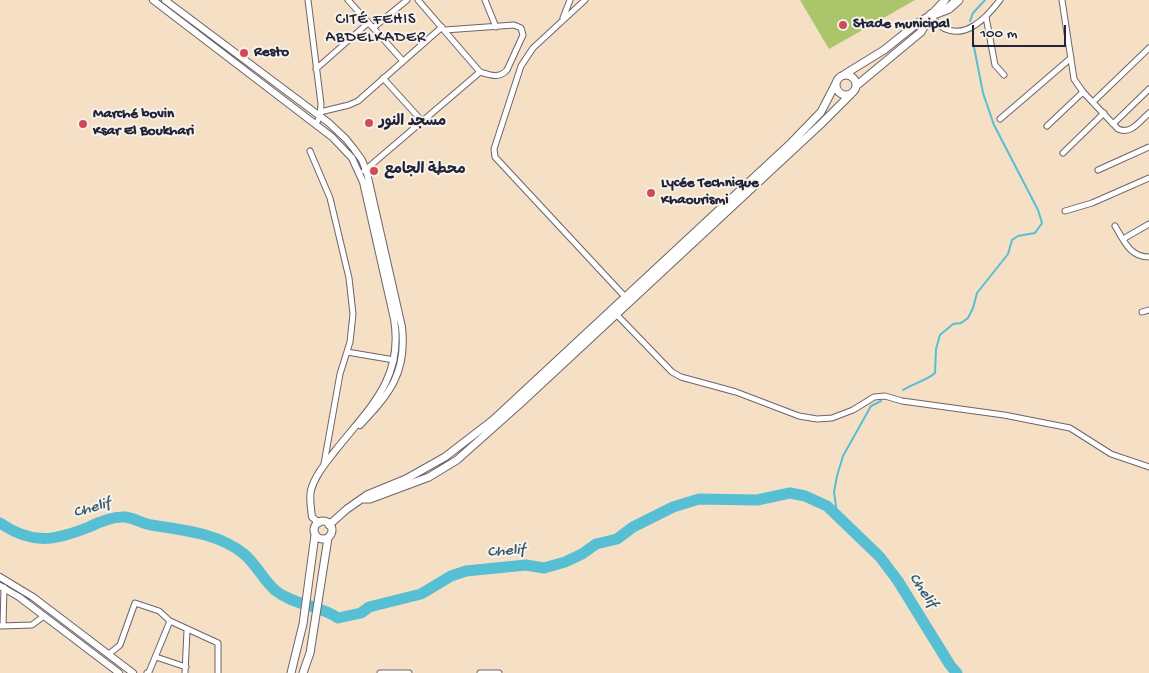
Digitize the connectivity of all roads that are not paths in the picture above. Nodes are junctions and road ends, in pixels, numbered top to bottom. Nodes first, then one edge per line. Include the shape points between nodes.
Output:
1 (153, 0) edge
2 (165, 0) edge
3 (308, 0) edge
4 (348, 0) edge
5 (407, 0) edge
6 (418, 0) edge
7 (485, 0) edge
8 (570, 0) edge
9 (585, 0) edge
10 (945, 0) edge
11 (958, 0) edge
12 (1000, 0) edge
13 (1062, 0) edge
14 (931, 15) junction
15 (986, 17) junction
16 (562, 22) junction
17 (368, 23) junction
18 (496, 27) junction
19 (373, 28) junction
20 (444, 28) junction
21 (1149, 48) edge
22 (1071, 58) junction
23 (403, 61) junction
24 (316, 69) junction
25 (480, 72) junction
26 (845, 74) junction
27 (1004, 75) dead end
28 (383, 78) junction
29 (836, 83) junction
30 (856, 86) junction
31 (1149, 89) edge
32 (1083, 92) junction
33 (851, 94) junction
34 (1093, 102) junction
35 (1104, 113) junction
36 (1149, 113) edge
37 (320, 114) junction
38 (1000, 119) dead end
39 (422, 121) junction
40 (316, 124) junction
41 (1113, 124) junction
42 (1047, 126) dead end
43 (1149, 147) edge
44 (310, 151) dead end
45 (1063, 153) dead end
46 (366, 169) junction
47 (1098, 170) dead end
48 (360, 174) junction
49 (1149, 178) edge
50 (1065, 211) dead end
51 (1149, 224) edge
52 (1115, 226) dead end
53 (1122, 239) junction
54 (1149, 257) edge
55 (628, 300) junction
56 (1149, 310) edge
57 (1142, 312) dead end
58 (616, 314) junction
59 (347, 352) junction
60 (394, 360) junction
61 (324, 465) junction
62 (1149, 467) edge
63 (362, 499) junction
64 (319, 522) junction
65 (330, 525) junction
66 (315, 535) junction
67 (328, 538) junction
68 (0, 577) edge
69 (2, 587) edge
70 (44, 616) junction
71 (170, 621) junction
72 (2, 626) edge
73 (187, 630) junction
74 (109, 654) junction
75 (156, 656) junction
76 (185, 670) edge
77 (119, 673) edge
78 (133, 673) edge
79 (147, 673) edge
80 (218, 673) edge
81 (291, 673) edge
82 (303, 673) edge
83 (380, 673) edge
84 (409, 673) edge
85 (480, 673) edge
86 (499, 673) edge

1 - 40 street
2 - 37 street
3 - 24 street
4 - 17 street
5 - 19 street
6 - 20 street
7 - 18 street
8 - 16 street
9 - 16 street
10 - 14 main road
11 - 14 highway via 949,8
12 - 15 street
13 - 22 street
14 - 15 street via 941,27 957,30 974,26
14 - 26 main road
14 - 30 main road via 921,32
15 - 27 street via 995,64
16 - 55 street via 533,48 522,66 494,154
17 - 19 street
17 - 24 street
18 - 20 street
18 - 25 street via 514,25 524,35 503,74 497,76
19 - 23 street
20 - 23 street
20 - 25 street
21 - 34 street
22 - 32 street via 1074,79
22 - 38 street
23 - 28 street
24 - 37 street
25 - 39 street
26 - 29 main road
26 - 30 main road via 854,77
28 - 37 street via 354,104
28 - 39 street
29 - 33 main road via 841,94
29 - 55 main road via 826,104 811,123
30 - 33 main road
31 - 41 street
32 - 34 street
32 - 42 street
33 - 55 main road
34 - 35 street
35 - 41 street
35 - 45 street
36 - 41 street via 1126,131
37 - 40 street
37 - 46 street via 346,138
39 - 46 street
40 - 48 street via 352,158
43 - 47 street
44 - 59 street via 330,198 350,278 353,314
46 - 48 street
46 - 61 street via 402,327 402,355 399,371 387,396
48 - 60 street via 394,319 397,337
49 - 50 street
51 - 53 street
52 - 53 street
53 - 54 street via 1135,255
55 - 58 main road
55 - 63 main road via 467,442 425,470
56 - 57 street
58 - 62 street via 672,372 799,416 832,418 885,396 1070,428 1111,454
58 - 63 main road via 456,460 429,477
59 - 60 street
59 - 61 street
60 - 61 street via 380,394
61 - 64 street via 310,495 312,517
63 - 65 main road
64 - 65 main road
64 - 66 main road via 315,526
65 - 67 main road
66 - 67 main road
66 - 81 main road via 303,624
67 - 82 main road via 310,652
68 - 74 street via 33,597
69 - 70 street
69 - 72 street
70 - 72 street via 32,625
70 - 77 street
71 - 73 street
71 - 74 street via 159,611 136,603 120,645
71 - 75 street
73 - 76 street
73 - 80 street via 218,643
74 - 78 street
75 - 76 street
75 - 79 street
83 - 84 street
85 - 86 street

